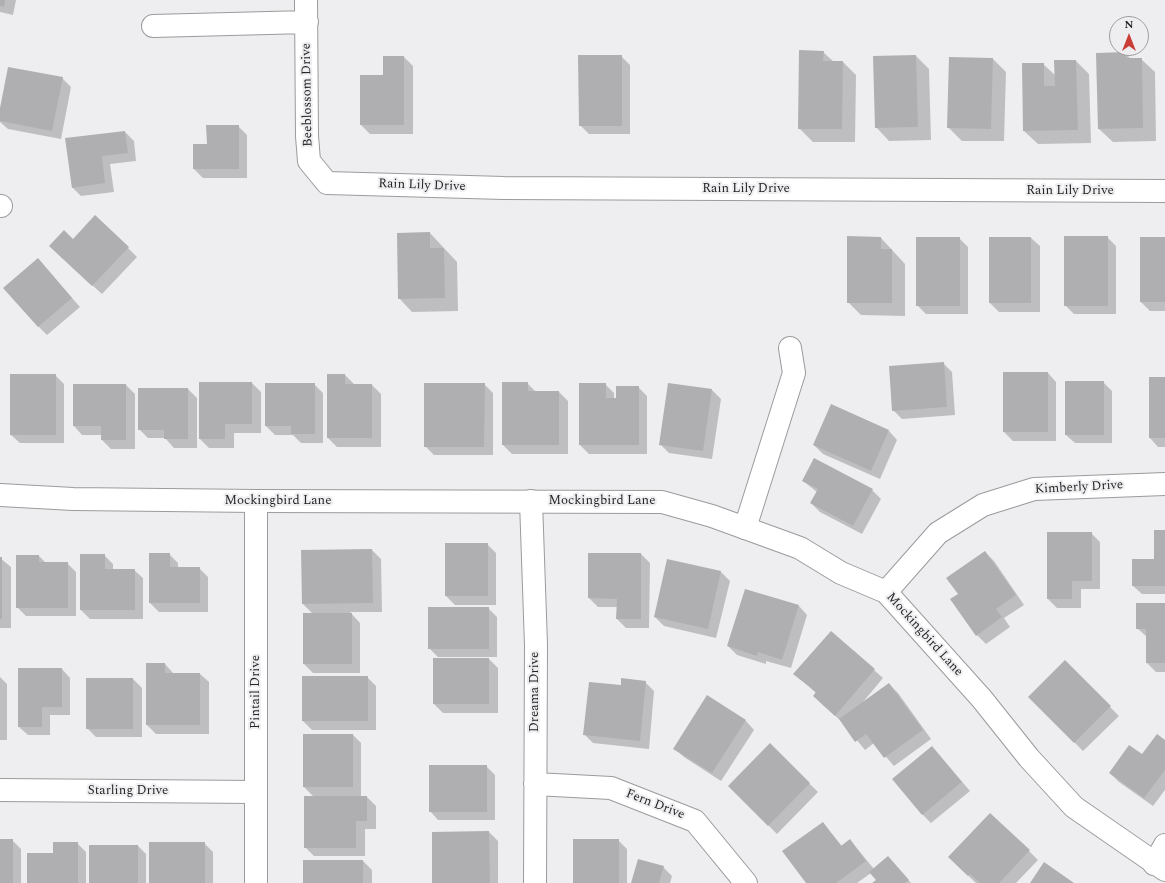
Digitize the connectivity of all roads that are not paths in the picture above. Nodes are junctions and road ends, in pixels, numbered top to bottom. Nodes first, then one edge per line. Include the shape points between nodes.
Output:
1 (306, 0) edge
2 (307, 22) junction
3 (153, 26) dead end
4 (327, 183) joint
5 (1165, 191) edge
6 (790, 348) dead end
7 (1165, 484) edge
8 (0, 495) edge
9 (256, 501) junction
10 (531, 501) junction
11 (744, 528) junction
12 (886, 592) junction
13 (535, 784) junction
14 (0, 790) edge
15 (256, 792) junction
16 (1165, 845) edge
17 (1160, 867) edge
18 (256, 883) edge
19 (535, 883) edge
20 (746, 883) edge

1 - 2 street, Beeblossom Drive
2 - 3 street
2 - 4 street, Beeblossom Drive via 309,161
4 - 5 street, Rain Lily Drive via 512,188
6 - 11 street via 794,373
7 - 12 street, Kimberly Drive via 1034,489 982,505 938,533
8 - 9 street, Mockingbird Lane via 73,499
9 - 10 street, Mockingbird Lane
9 - 15 street, Pintail Drive
10 - 11 street, Mockingbird Lane via 662,502
10 - 13 street, Dreama Drive via 536,645
11 - 12 street, Mockingbird Lane via 800,548 841,573
12 - 17 street, Mockingbird Lane via 982,699 1029,758 1074,806
13 - 19 street, Dreama Drive
13 - 20 street, Fern Drive via 611,788 694,821
14 - 15 street, Starling Drive
15 - 18 street, Pintail Drive
16 - 17 street

